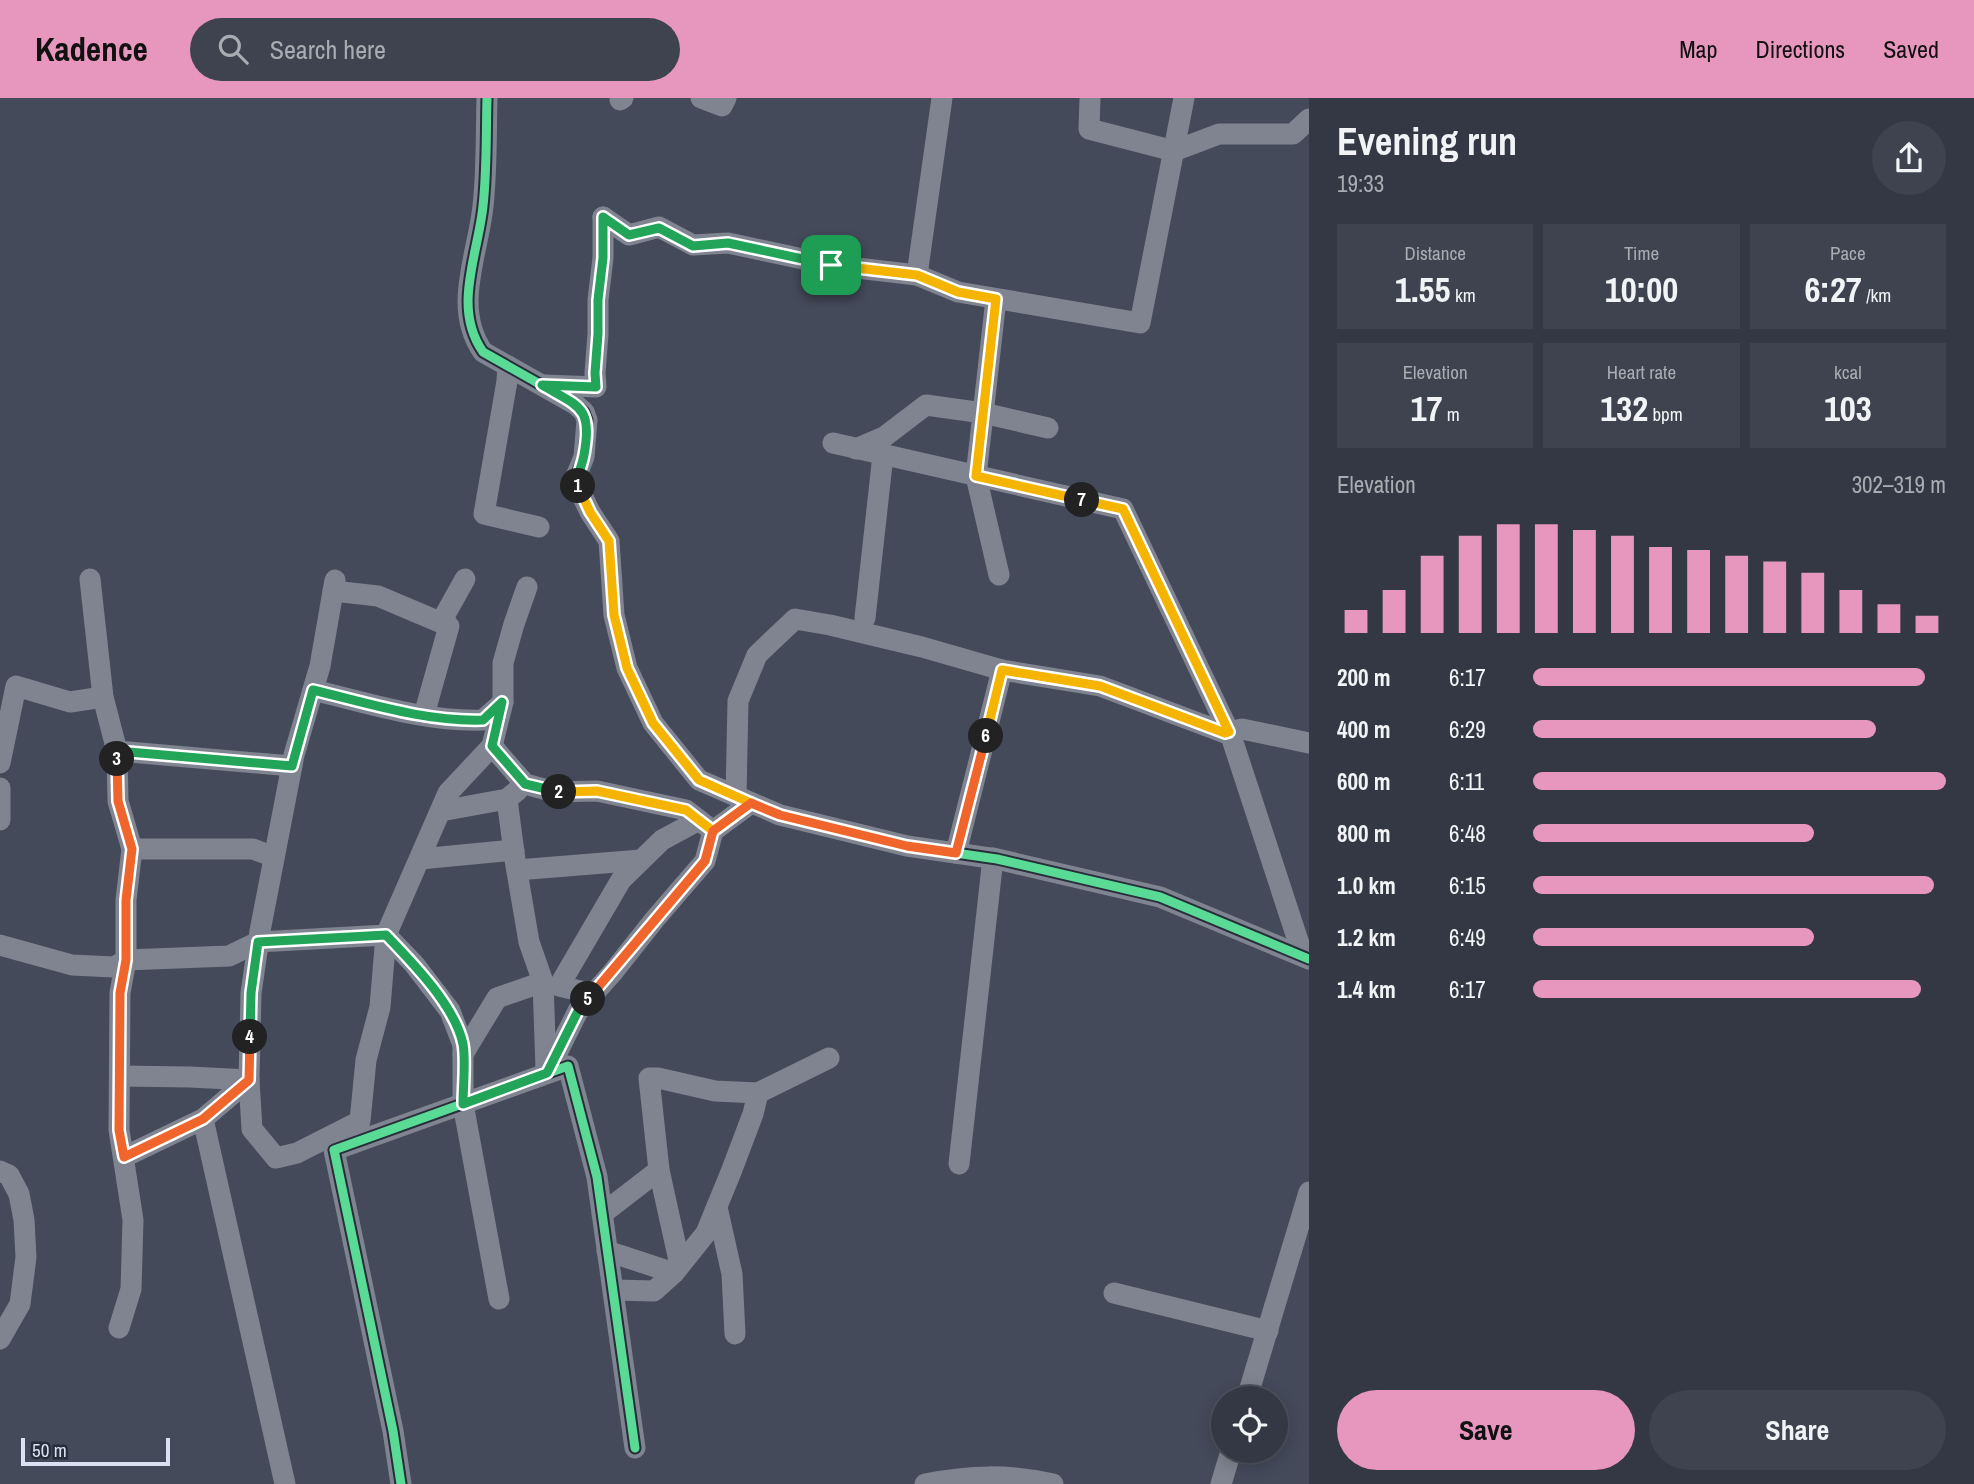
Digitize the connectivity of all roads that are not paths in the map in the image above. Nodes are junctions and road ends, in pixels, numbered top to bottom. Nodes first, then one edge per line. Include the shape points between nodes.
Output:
1 (487, 98) edge
2 (701, 98) edge
3 (726, 98) edge
4 (942, 98) edge
5 (1090, 98) edge
6 (1184, 98) edge
7 (1309, 120) edge
8 (1174, 152) junction
9 (917, 275) junction
10 (996, 299) junction
11 (508, 366) junction
12 (542, 385) junction
13 (983, 413) junction
14 (1048, 428) dead end
15 (833, 443) dead end
16 (856, 449) junction
17 (883, 455) junction
18 (976, 476) junction
19 (539, 527) dead end
20 (999, 575) dead end
21 (90, 579) dead end
22 (465, 579) dead end
23 (527, 587) dead end
24 (865, 618) dead end
25 (441, 622) junction
26 (1002, 670) junction
27 (8, 684) edge
28 (313, 690) junction
29 (103, 697) junction
30 (502, 702) junction
31 (424, 715) junction
32 (1229, 732) junction
33 (1309, 743) edge
34 (492, 746) junction
35 (117, 751) junction
36 (0, 762) edge
37 (292, 766) junction
38 (525, 784) junction
39 (0, 788) edge
40 (507, 799) junction
41 (743, 799) junction
42 (441, 811) junction
43 (0, 820) edge
44 (706, 825) junction
45 (132, 849) junction
46 (956, 853) junction
47 (274, 857) junction
48 (993, 858) junction
49 (420, 859) junction
50 (515, 860) junction
51 (641, 860) junction
52 (386, 935) junction
53 (258, 942) junction
54 (0, 945) edge
55 (1306, 957) edge
56 (126, 960) junction
57 (543, 982) junction
58 (593, 993) junction
59 (463, 1054) junction
60 (829, 1058) dead end
61 (547, 1073) junction
62 (120, 1076) junction
63 (249, 1080) junction
64 (758, 1093) junction
65 (463, 1104) junction
66 (203, 1119) junction
67 (124, 1157) junction
68 (959, 1164) dead end
69 (659, 1170) junction
70 (0, 1171) edge
71 (1309, 1192) edge
72 (717, 1207) junction
73 (602, 1214) junction
74 (607, 1251) junction
75 (677, 1269) junction
76 (613, 1290) junction
77 (1114, 1293) dead end
78 (499, 1299) dead end
79 (119, 1328) dead end
80 (1268, 1331) junction
81 (735, 1334) dead end
82 (0, 1339) edge
83 (1251, 1386) edge
84 (635, 1448) dead end
85 (1227, 1463) edge
86 (285, 1484) edge
87 (401, 1484) edge
88 (925, 1484) edge
89 (1053, 1484) edge
90 (1221, 1484) edge

1 - 11 street via 483,204 469,277 468,321 483,352
2 - 3 street via 722,106
4 - 9 street
5 - 8 street via 1089,129
6 - 8 street
7 - 8 street via 1293,134 1219,134
8 - 10 street via 1140,323
9 - 10 street via 958,292
9 - 12 street via 831,265 728,243 693,246 659,228 629,235 603,217 596,387
10 - 13 street
11 - 12 street
11 - 19 street via 484,514
12 - 41 street via 575,404 587,420 578,487 609,541 614,615 627,668 653,723 699,780
13 - 14 street
13 - 16 street via 926,405 884,438
13 - 18 street
15 - 16 street
16 - 17 street
17 - 18 street
17 - 24 street
18 - 20 street
18 - 32 street via 1123,509
21 - 29 street
22 - 25 street
23 - 30 street via 502,663
25 - 28 street via 378,596 334,586
25 - 31 street via 449,626
26 - 32 street via 1100,686
26 - 41 street via 795,619 757,655 738,701
26 - 46 street
27 - 29 street via 70,702
27 - 36 street
28 - 31 street
28 - 37 street
29 - 35 street
30 - 31 street via 483,720
30 - 34 street
32 - 33 street via 1242,729
32 - 55 street
34 - 38 street
34 - 42 street via 448,793
35 - 37 street
35 - 45 street via 118,801
37 - 47 street
38 - 40 street
38 - 44 street via 555,792 597,791 686,810
39 - 43 street
40 - 42 street
40 - 50 street
41 - 44 street
41 - 46 street via 780,815
42 - 49 street
44 - 51 street via 662,840
44 - 58 street via 705,861
45 - 47 street via 253,849
45 - 56 street
46 - 48 street
47 - 53 street
48 - 55 street via 1160,897
48 - 68 street
49 - 50 street
49 - 52 street
50 - 51 street
50 - 57 street via 529,942
51 - 58 street via 621,880 559,986
52 - 53 street
52 - 59 street via 450,1011
52 - 63 street via 380,1007 366,1060 360,1121 297,1153 276,1158 252,1129
53 - 56 street via 229,956
53 - 63 street via 251,993
54 - 56 street via 72,965 114,967
56 - 62 street via 120,993
57 - 59 street via 497,998
57 - 61 street
58 - 61 street via 578,1011
59 - 65 street
60 - 64 street
61 - 65 street
61 - 73 street via 568,1066
62 - 63 street
62 - 67 street via 119,1130
63 - 66 street
64 - 69 street via 715,1091 649,1078
64 - 72 street
65 - 78 street
65 - 87 street via 334,1150
66 - 67 street
66 - 86 street
67 - 79 street via 133,1220 131,1289
69 - 73 street
69 - 75 street
70 - 82 street via 9,1175 19,1194 26,1256 20,1304
71 - 80 street
72 - 75 street via 706,1233
72 - 81 street via 732,1274
73 - 74 street
74 - 75 street
74 - 76 street
75 - 76 street via 654,1291
76 - 84 street
77 - 80 street
80 - 83 street
85 - 90 street
88 - 89 street via 989,1475

